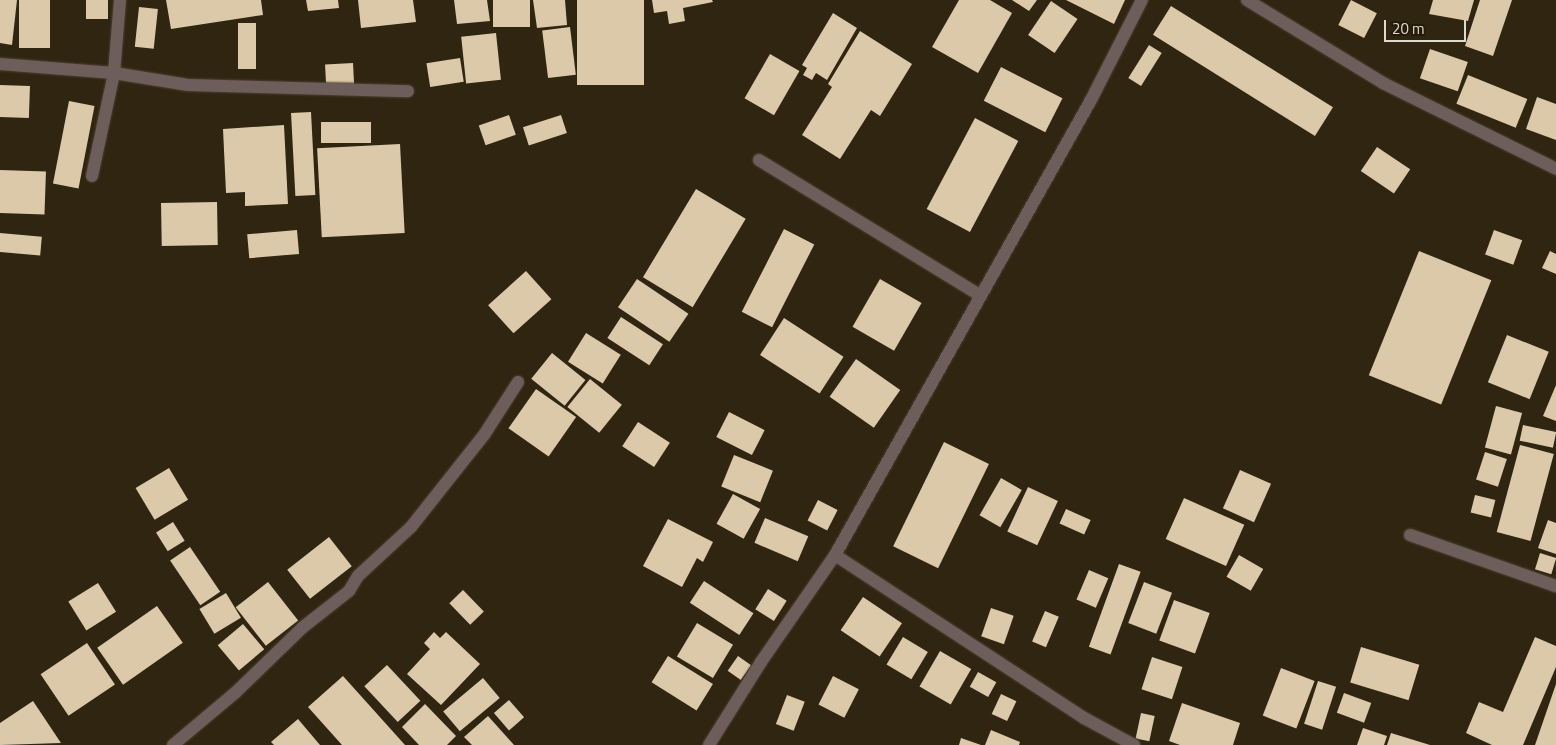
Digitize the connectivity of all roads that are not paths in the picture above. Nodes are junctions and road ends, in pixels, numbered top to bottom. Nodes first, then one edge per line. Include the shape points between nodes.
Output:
1 (120, 0) edge
2 (1142, 0) edge
3 (1247, 0) edge
4 (0, 64) edge
5 (114, 73) junction
6 (408, 91) dead end
7 (759, 160) dead end
8 (1556, 169) edge
9 (92, 176) dead end
10 (981, 296) junction
11 (518, 382) dead end
12 (1410, 535) dead end
13 (835, 555) junction
14 (1556, 586) edge
15 (173, 745) edge
16 (709, 745) edge
17 (1134, 745) edge

1 - 5 street
2 - 10 street via 1091,100
3 - 8 street via 1383,83
4 - 5 street
5 - 6 street via 188,85
5 - 9 street
7 - 10 street
10 - 13 street
11 - 15 street via 484,435 411,527 358,576 349,591 302,628 235,693
12 - 14 street
13 - 16 street via 761,662
13 - 17 street via 1084,718

